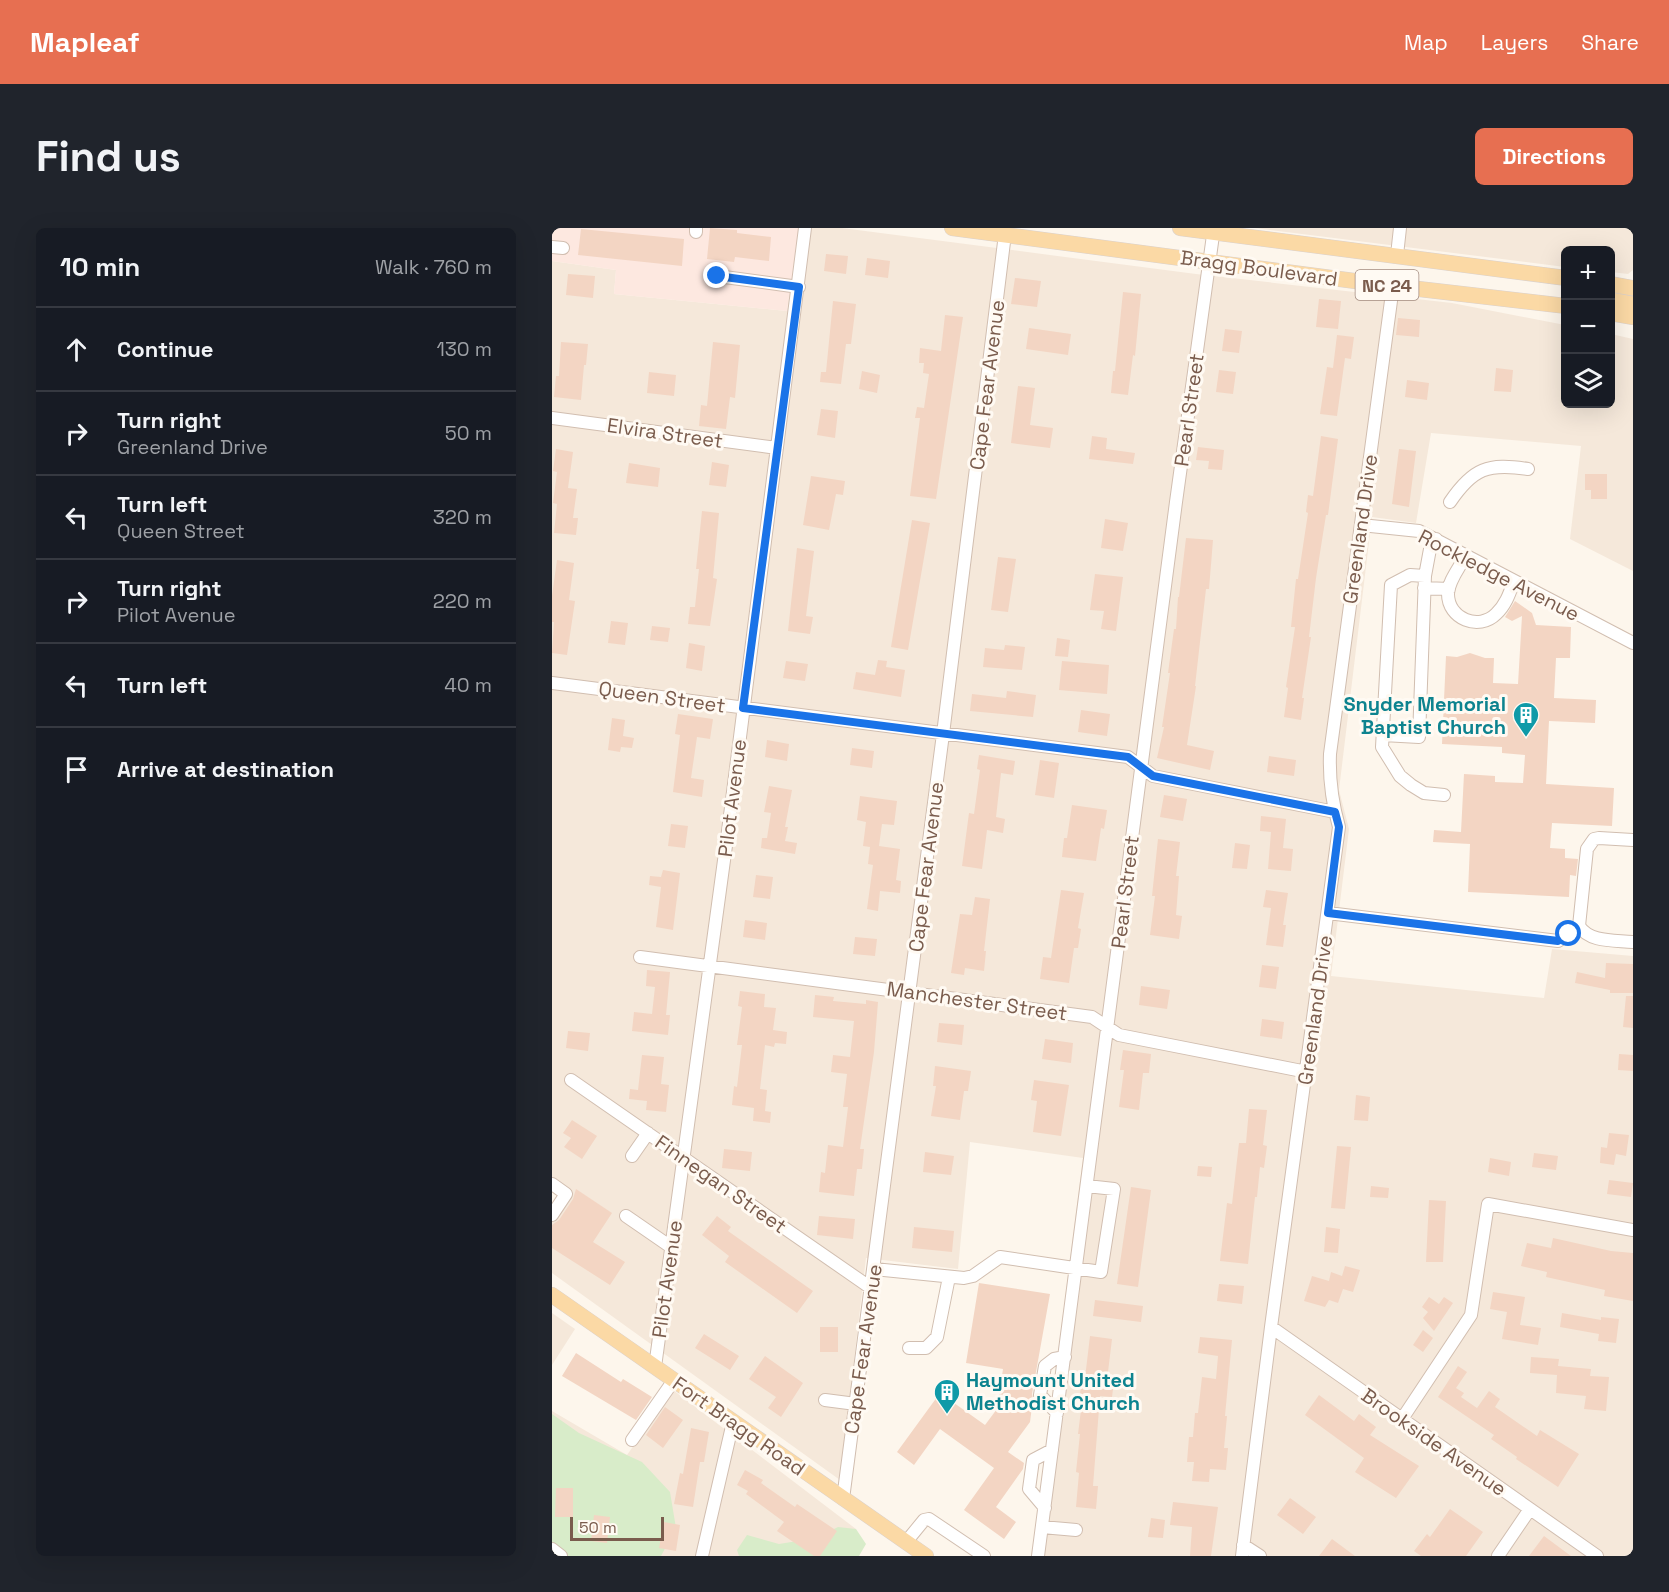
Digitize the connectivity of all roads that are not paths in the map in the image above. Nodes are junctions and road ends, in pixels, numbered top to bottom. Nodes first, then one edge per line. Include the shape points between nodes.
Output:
1 (805, 228) edge
2 (952, 228) edge
3 (1180, 228) edge
4 (1400, 228) edge
5 (1214, 230) edge
6 (1005, 234) junction
7 (1397, 255) junction
8 (1209, 261) junction
9 (717, 276) dead end
10 (1561, 277) edge
11 (1393, 286) junction
12 (1615, 286) edge
13 (799, 287) junction
14 (1633, 288) edge
15 (1561, 301) edge
16 (1615, 301) edge
17 (1545, 302) junction
18 (1633, 304) edge
19 (1561, 305) edge
20 (1615, 314) edge
21 (1633, 317) edge
22 (552, 418) edge
23 (777, 448) junction
24 (1528, 469) dead end
25 (1450, 502) dead end
26 (1361, 525) junction
27 (1436, 540) junction
28 (1466, 555) junction
29 (1514, 581) junction
30 (1424, 582) junction
31 (1449, 589) junction
32 (1633, 643) edge
33 (552, 683) edge
34 (743, 708) junction
35 (943, 734) junction
36 (1383, 735) junction
37 (1141, 768) junction
38 (1444, 795) dead end
39 (1335, 812) junction
40 (1633, 840) edge
41 (1328, 913) junction
42 (1579, 926) junction
43 (1633, 942) edge
44 (640, 957) dead end
45 (709, 966) junction
46 (910, 992) junction
47 (1107, 1027) junction
48 (1307, 1072) junction
49 (571, 1080) dead end
50 (648, 1133) junction
51 (632, 1155) dead end
52 (683, 1158) junction
53 (552, 1184) edge
54 (1087, 1186) junction
55 (552, 1215) edge
56 (626, 1216) dead end
57 (1633, 1230) edge
58 (671, 1247) junction
59 (1077, 1268) junction
60 (874, 1269) junction
61 (949, 1277) junction
62 (871, 1288) junction
63 (552, 1294) edge
64 (1271, 1327) junction
65 (909, 1348) dead end
66 (1065, 1357) junction
67 (655, 1367) junction
68 (674, 1380) junction
69 (825, 1400) dead end
70 (856, 1404) junction
71 (1057, 1413) junction
72 (1402, 1419) junction
73 (733, 1422) junction
74 (632, 1440) dead end
75 (1052, 1450) junction
76 (843, 1499) junction
77 (1045, 1508) junction
78 (1530, 1509) junction
79 (1042, 1527) junction
80 (1076, 1530) dead end
81 (552, 1549) edge
82 (1243, 1550) edge
83 (917, 1551) edge
84 (561, 1556) edge
85 (702, 1556) edge
86 (984, 1556) edge
87 (1038, 1556) edge
88 (1260, 1556) edge
89 (1497, 1556) edge
90 (1597, 1556) edge

1 - 13 street, Pilot Avenue
2 - 6 main road, Bragg Boulevard / NC 24
3 - 5 main road, Bragg Boulevard / NC 24
4 - 7 street
5 - 7 main road, Bragg Boulevard / NC 24
5 - 8 street, Pearl Street
6 - 8 main road, Bragg Boulevard / NC 24
6 - 35 street, Cape Fear Avenue
7 - 10 main road, Bragg Boulevard / NC 24
8 - 11 main road, Bragg Boulevard / NC 24
8 - 37 street, Pearl Street
9 - 13 street
11 - 17 main road, Bragg Boulevard / NC 24
11 - 26 street, Greenland Drive
12 - 14 main road
13 - 23 street, Pilot Avenue
15 - 17 main road
16 - 18 main road
17 - 19 main road, Bragg Boulevard / NC 24
20 - 21 main road
22 - 23 street, Elvira Street
23 - 34 street, Pilot Avenue
24 - 25 street via 1506,465 1483,469 1462,485
26 - 27 street, Rockledge Avenue via 1419,531
26 - 39 street, Greenland Drive via 1330,754
27 - 28 street, Rockledge Avenue
27 - 30 street via 1430,549
28 - 29 street, Rockledge Avenue
28 - 31 street
29 - 31 street via 1495,616 1478,623 1453,611
29 - 32 street, Rockledge Avenue
30 - 31 street
30 - 36 street via 1410,575 1391,585
30 - 36 street via 1419,737
33 - 34 street, Queen Street
34 - 35 street, Queen Street
34 - 45 street, Pilot Avenue
35 - 37 street, Queen Street via 1128,757
35 - 46 street, Cape Fear Avenue
36 - 38 street via 1382,747 1400,776 1424,793
37 - 39 street, Queen Street via 1153,776
37 - 47 street, Pearl Street
39 - 41 street, Greenland Drive via 1339,827
40 - 42 street via 1599,838 1587,849
41 - 42 street via 1558,941
41 - 48 street, Greenland Drive
42 - 43 street via 1596,938
44 - 45 street, Manchester Street
45 - 46 street, Manchester Street
45 - 52 street, Pilot Avenue
46 - 47 street, Manchester Street via 1092,1017
46 - 60 street, Cape Fear Avenue
47 - 48 street, Manchester Street via 1119,1035
47 - 54 street, Pearl Street
48 - 64 street, Greenland Drive
49 - 50 street, Finnegan Street
50 - 51 street
50 - 52 street, Finnegan Street
52 - 58 street, Pilot Avenue
52 - 62 street, Finnegan Street
53 - 55 street via 566,1194
54 - 59 street, Pearl Street
54 - 59 street via 1114,1189 1101,1272
56 - 58 street
57 - 72 street via 1488,1204 1471,1315
58 - 67 street, Pilot Avenue
59 - 61 street via 1000,1257 973,1276
59 - 66 street, Pearl Street
60 - 61 street
60 - 62 street, Cape Fear Avenue
61 - 65 street via 937,1337 926,1348
62 - 70 street, Cape Fear Avenue
63 - 67 main road, Fort Bragg Road
64 - 72 street, Brookside Avenue
64 - 82 street, Greenland Drive
66 - 71 street, Pearl Street
66 - 71 street via 1045,1366 1040,1395
67 - 68 main road, Fort Bragg Road
68 - 73 main road, Fort Bragg Road
68 - 74 street
69 - 70 street
70 - 76 street, Cape Fear Avenue
71 - 75 street, Pearl Street
72 - 78 street, Brookside Avenue
73 - 76 main road, Fort Bragg Road
73 - 85 street
75 - 77 street, Pearl Street
75 - 77 street via 1033,1460 1029,1489
76 - 83 main road, Fort Bragg Road
77 - 79 street, Pearl Street
78 - 89 street
78 - 90 street, Brookside Avenue
79 - 80 street
79 - 87 street, Pearl Street
81 - 84 street
82 - 88 street
83 - 86 street via 924,1520 929,1519

